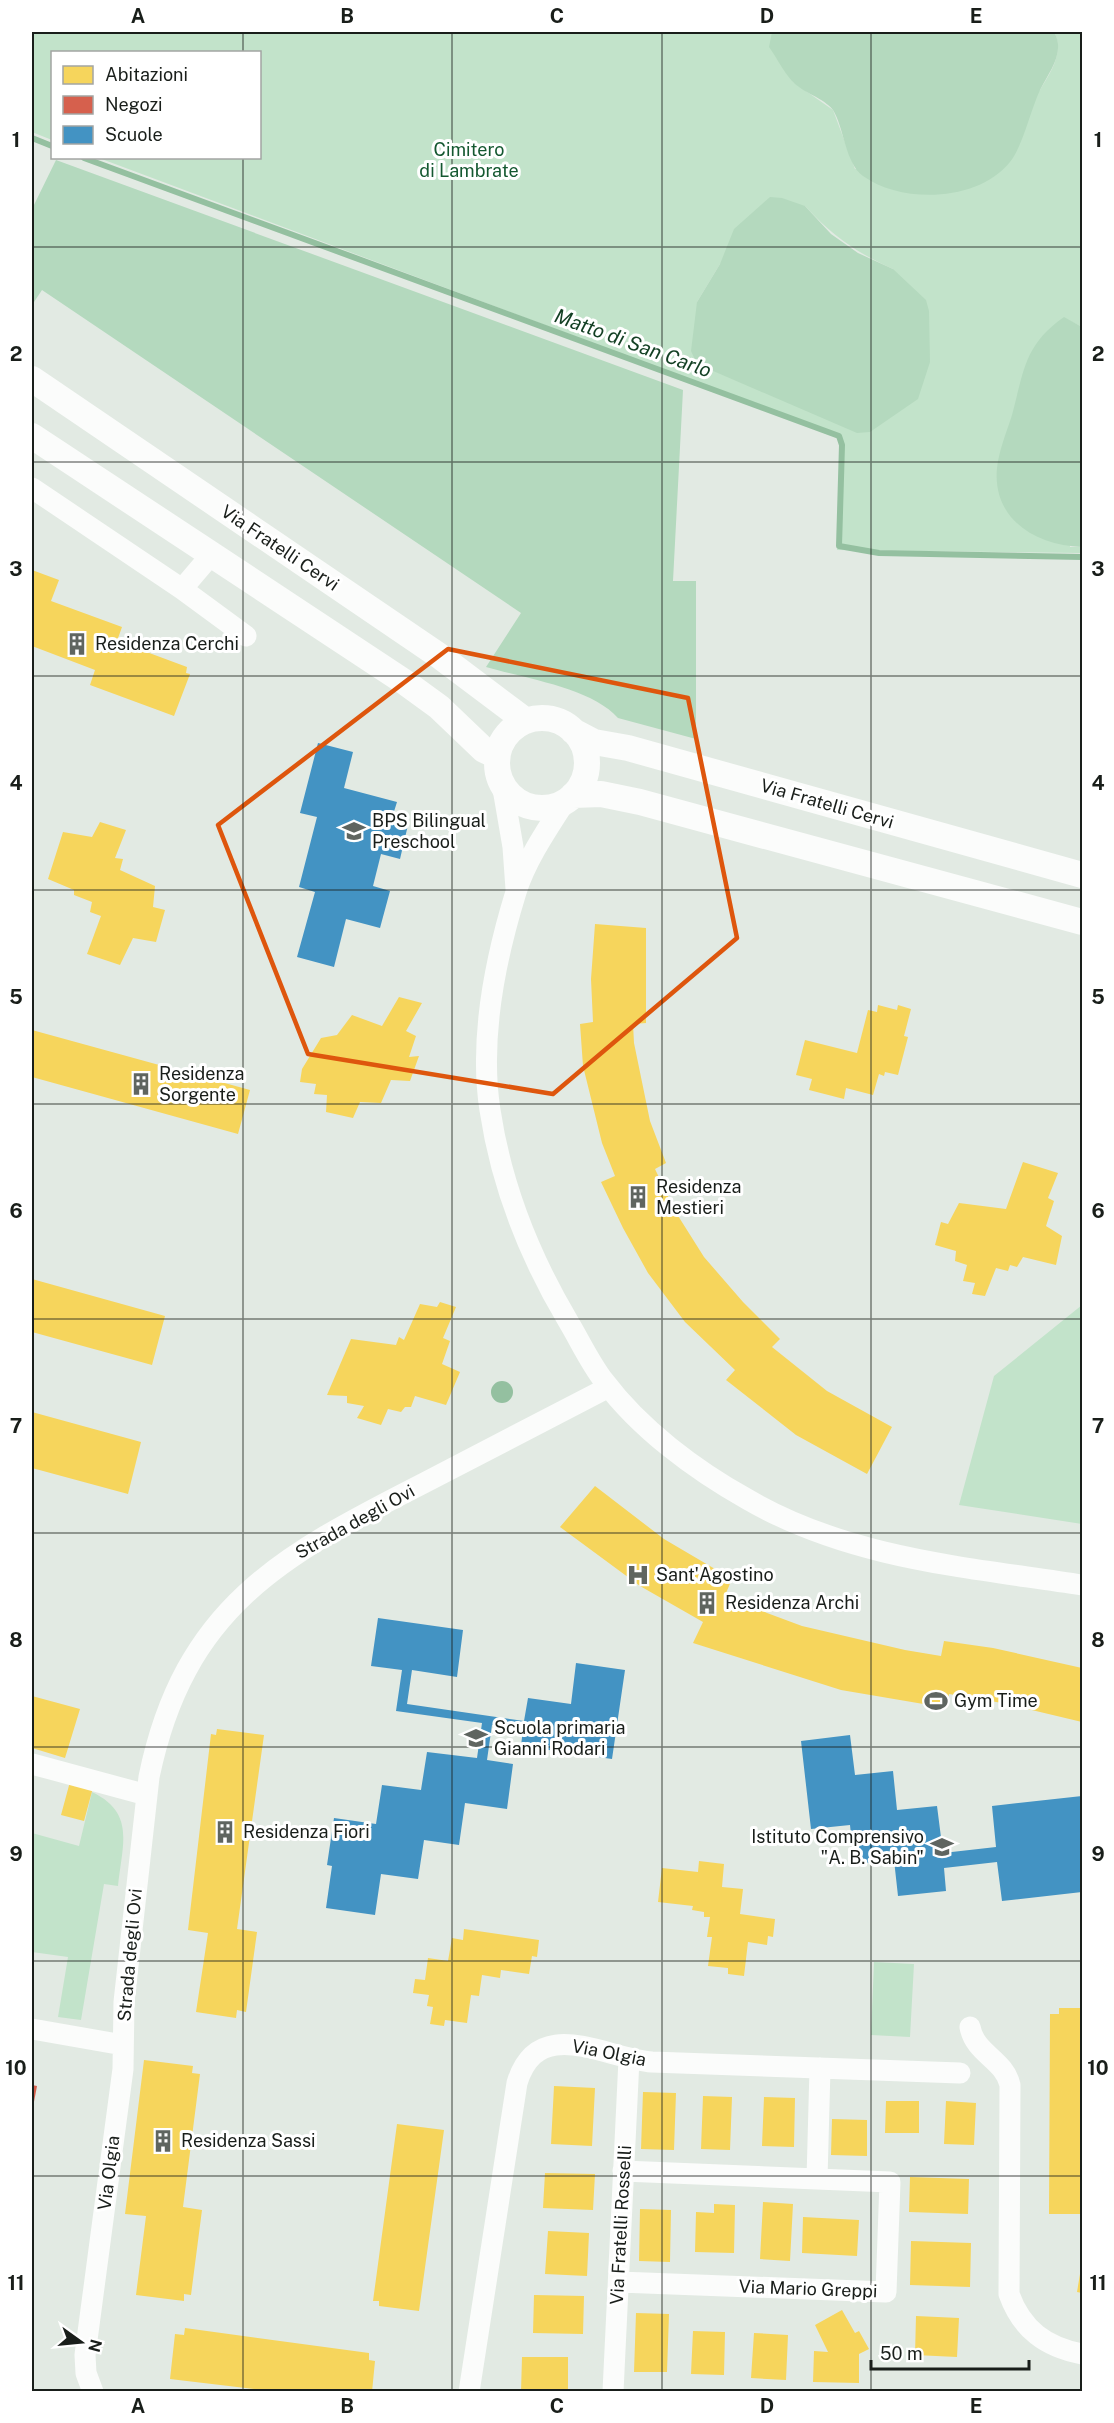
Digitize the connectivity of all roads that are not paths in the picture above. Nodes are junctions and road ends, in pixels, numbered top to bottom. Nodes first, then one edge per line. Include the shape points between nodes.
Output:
1 (32, 379) edge
2 (32, 436) edge
3 (32, 489) edge
4 (211, 555) junction
5 (182, 590) junction
6 (246, 636) dead end
7 (526, 721) junction
8 (573, 731) junction
9 (497, 756) junction
10 (502, 783) junction
11 (570, 798) junction
12 (1083, 875) edge
13 (516, 891) junction
14 (1083, 922) edge
15 (609, 1387) junction
16 (1083, 1586) edge
17 (32, 1764) edge
18 (147, 1795) junction
19 (970, 2027) dead end
20 (32, 2029) edge
21 (123, 2045) junction
22 (629, 2060) junction
23 (820, 2068) junction
24 (960, 2073) dead end
25 (623, 2171) junction
26 (817, 2179) junction
27 (619, 2282) junction
28 (1083, 2354) edge
29 (93, 2391) edge
30 (469, 2391) edge
31 (613, 2391) edge

1 - 7 street, Via Fratelli Cervi via 436,654
2 - 4 street
3 - 5 street
4 - 5 street
4 - 9 street via 439,707 484,750
5 - 6 street
7 - 8 street via 556,720
7 - 9 street via 510,730
8 - 11 street via 586,756 584,777
8 - 12 street, Via Fratelli Cervi via 594,742 628,748
9 - 10 street
10 - 11 street via 513,798 530,806 549,807
10 - 13 street
11 - 13 street via 542,839
11 - 14 street via 601,794 640,801
13 - 15 street via 496,974 488,1040 487,1075 494,1133 529,1246 552,1294
15 - 16 street via 651,1430 700,1470 747,1499 819,1533 896,1556
15 - 18 street, Strada degli Ovi via 341,1525 271,1572 217,1623 181,1677 157,1740
17 - 18 street
18 - 21 street, Strada degli Ovi via 124,2001
19 - 28 street via 978,2047 1004,2069 1010,2085 1009,2294 1020,2319 1039,2339
20 - 21 street
21 - 29 street, Via Olgia via 85,2355
22 - 23 street, Via Olgia
22 - 25 street, Via Fratelli Rosselli
22 - 30 street, Via Olgia via 588,2046 560,2044 532,2054 521,2070
23 - 24 street, Via Olgia
23 - 26 street
25 - 26 street, Via Mario Greppi
25 - 27 street, Via Fratelli Rosselli
26 - 27 street, Via Mario Greppi via 890,2181 886,2292
27 - 31 street, Via Fratelli Rosselli

